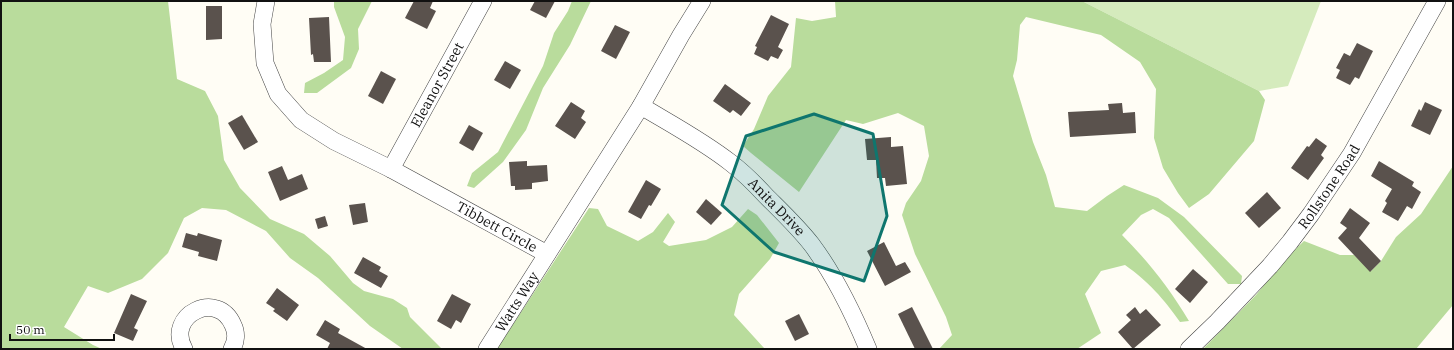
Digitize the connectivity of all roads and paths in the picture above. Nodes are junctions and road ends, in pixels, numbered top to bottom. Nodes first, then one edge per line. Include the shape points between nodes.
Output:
1 (266, 1) edge
2 (483, 1) edge
3 (702, 1) edge
4 (1437, 1) edge
5 (641, 106) junction
6 (391, 169) junction
7 (546, 254) junction
8 (236, 348) edge
9 (184, 349) edge
10 (487, 349) edge
11 (868, 349) edge
12 (1189, 349) edge

1 - 6 street, Tibbett Circle via 262,24 265,63 278,94 301,120 334,141
2 - 6 street, Eleanor Street
3 - 5 street, Tibbett Circle
4 - 12 street, Rollstone Road via 1352,153 1311,214 1270,266
5 - 7 street, Tibbett Circle
5 - 11 street, Anita Drive via 731,163 790,220 812,246 832,277 852,312
6 - 7 street, Tibbett Circle
7 - 10 street, Watts Way
8 - 9 street via 235,328 231,320 222,311 209,307 201,308 186,318 180,335

